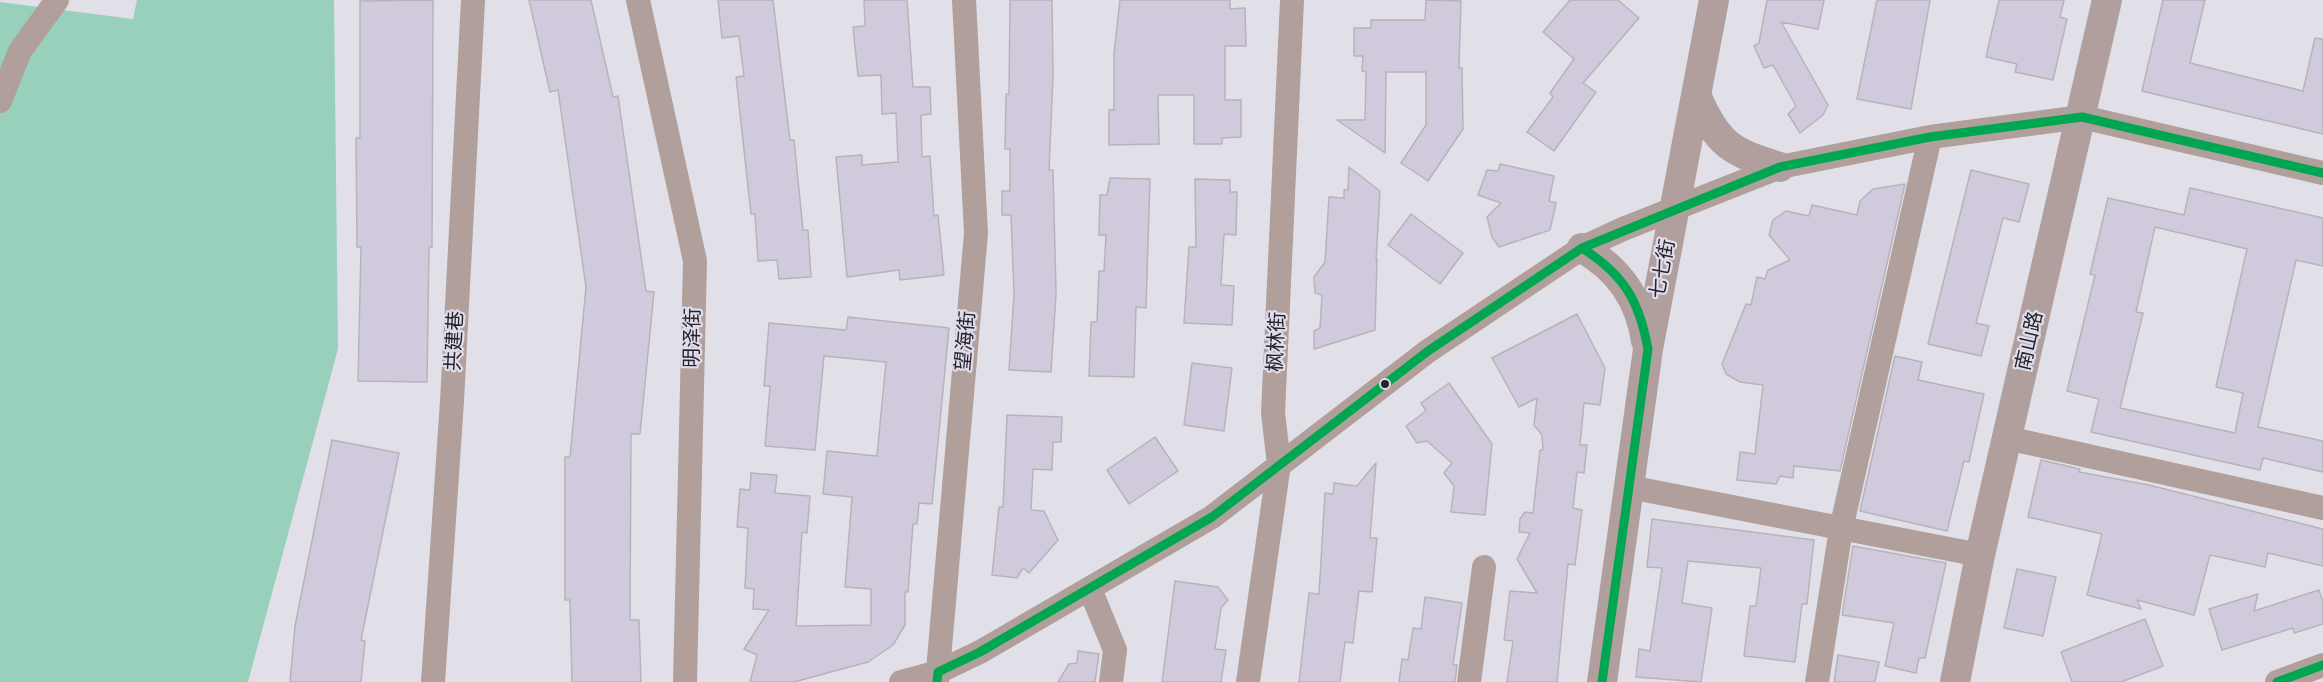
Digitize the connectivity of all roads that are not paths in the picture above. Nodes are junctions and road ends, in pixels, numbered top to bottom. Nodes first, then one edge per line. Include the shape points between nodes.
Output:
1 (57, 0) edge
2 (473, 0) edge
3 (638, 0) edge
4 (964, 0) edge
5 (1292, 0) edge
6 (1714, 0) edge
7 (2107, 0) edge
8 (1696, 95) junction
9 (0, 101) edge
10 (2082, 117) junction
11 (1930, 137) junction
12 (1780, 167) junction
13 (2323, 173) edge
14 (1675, 208) junction
15 (1582, 248) junction
16 (1648, 350) junction
17 (2007, 438) junction
18 (1279, 464) junction
19 (1629, 487) junction
20 (2323, 508) edge
21 (1841, 529) junction
22 (1980, 555) junction
23 (1484, 567) dead end
24 (1090, 589) junction
25 (2323, 665) edge
26 (937, 677) edge
27 (433, 682) edge
28 (685, 682) edge
29 (902, 682) edge
30 (1111, 682) edge
31 (1248, 682) edge
32 (1469, 682) edge
33 (1602, 682) edge
34 (1817, 682) edge
35 (1955, 682) edge
36 (2277, 682) edge

1 - 9 street via 20,51
2 - 27 street, 共建巷
3 - 28 street, 明泽街 via 695,261
4 - 26 street, 望海街 via 976,232
5 - 18 street, 枫林街 via 1273,413
6 - 8 main road, 七七街
7 - 10 main road, 南山路
8 - 12 main road via 1706,118 1724,141 1743,156
8 - 14 main road, 七七街
10 - 11 street
10 - 13 street
10 - 17 main road, 南山路
11 - 12 street
11 - 21 street
12 - 14 street
14 - 15 street
14 - 16 main road, 七七街
15 - 16 main road via 1617,274 1632,294 1642,315
15 - 18 street via 1428,351
16 - 19 main road, 七七街
17 - 20 street
17 - 22 main road, 南山路
18 - 24 street via 1212,517
18 - 31 street, 枫林街
19 - 21 street
19 - 33 main road, 七七街
21 - 22 street
21 - 34 street
22 - 35 main road, 南山路
23 - 32 street
24 - 26 street
24 - 30 street via 1115,650
25 - 36 street
26 - 29 street

